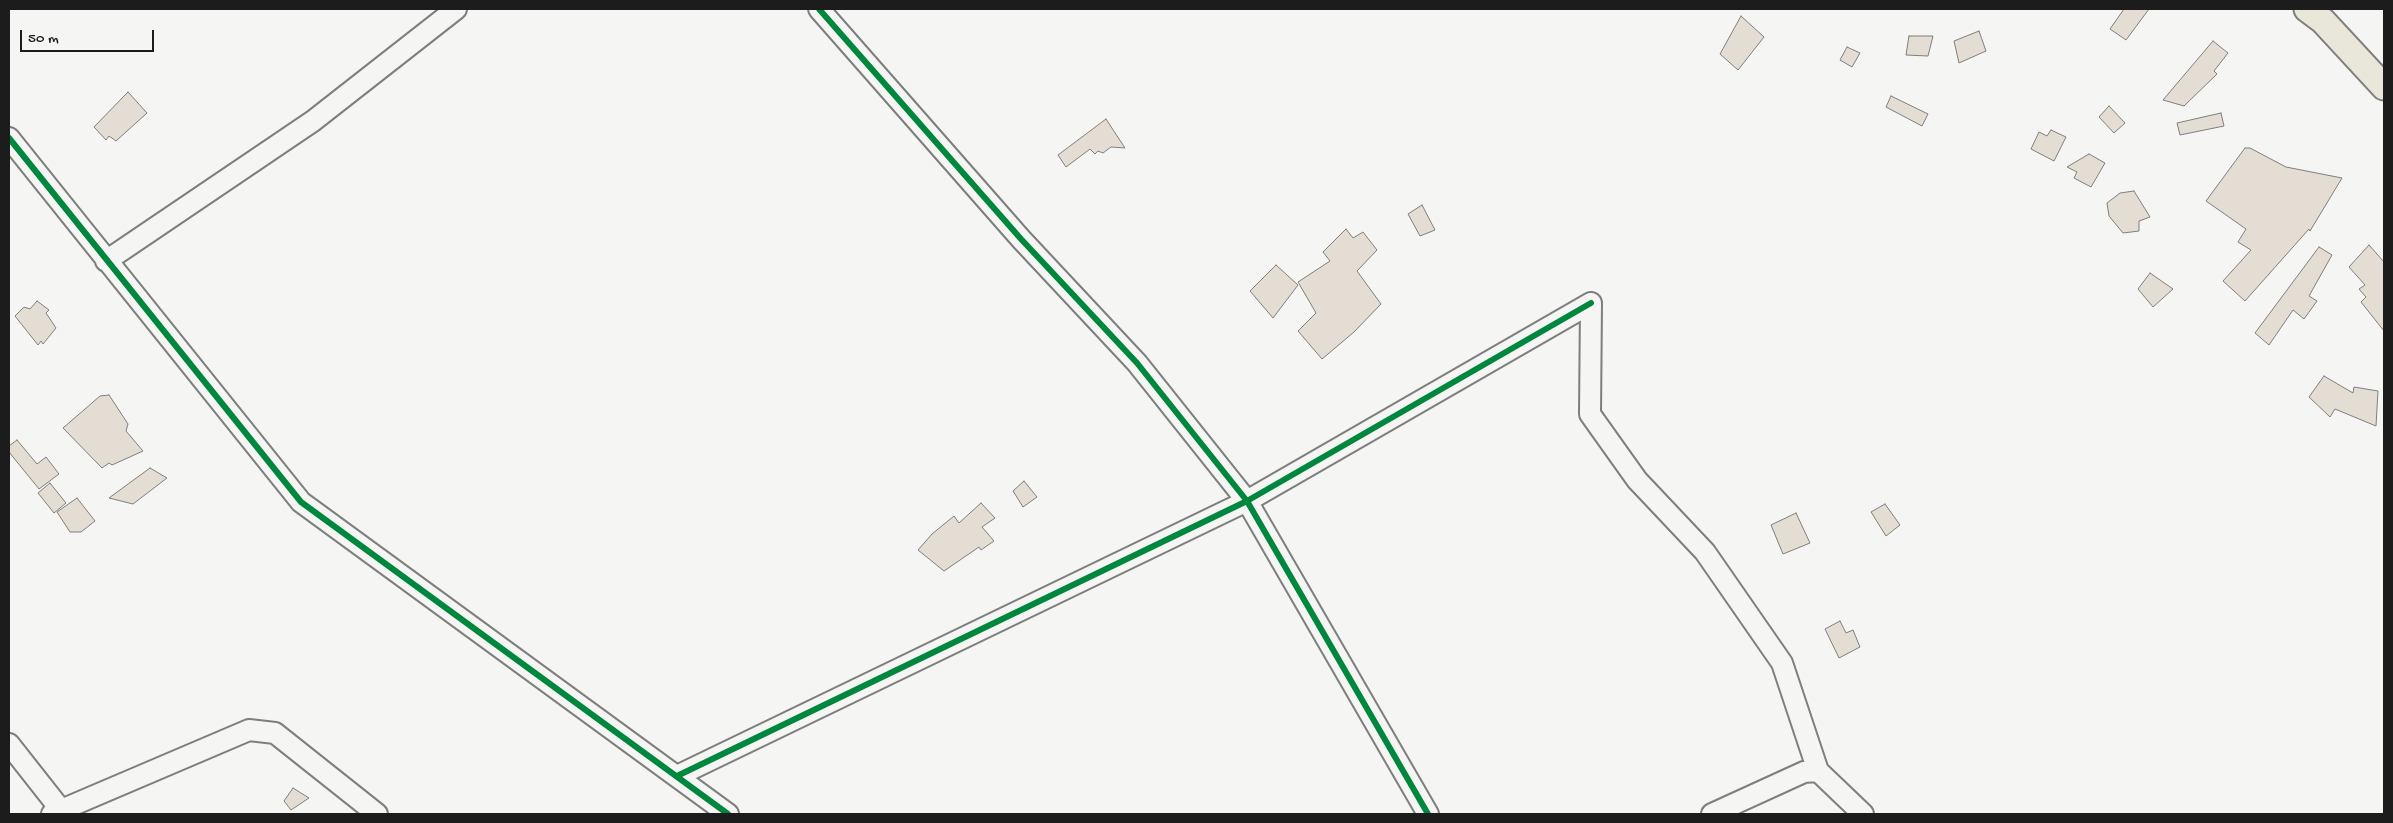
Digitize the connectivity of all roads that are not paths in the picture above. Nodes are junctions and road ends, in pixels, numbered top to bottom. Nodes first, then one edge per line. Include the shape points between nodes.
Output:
1 (456, 9) edge
2 (819, 9) edge
3 (2307, 9) edge
4 (2384, 87) edge
5 (9, 138) edge
6 (106, 261) junction
7 (1247, 500) junction
8 (9, 744) edge
9 (1818, 771) junction
10 (677, 776) junction
11 (56, 812) edge
12 (377, 814) edge
13 (728, 814) edge
14 (1428, 814) edge
15 (1712, 814) edge
16 (1863, 814) edge

1 - 6 street via 313,121
2 - 7 street via 1021,239 1137,363
3 - 4 main road via 2323,21
5 - 6 street
6 - 10 street via 301,502
7 - 9 street via 1590,302 1590,414 1637,480 1705,552 1782,663
7 - 10 street
7 - 14 street
8 - 11 street
9 - 15 street via 1804,772
9 - 16 street
10 - 13 street
11 - 12 street via 249,730 275,733

